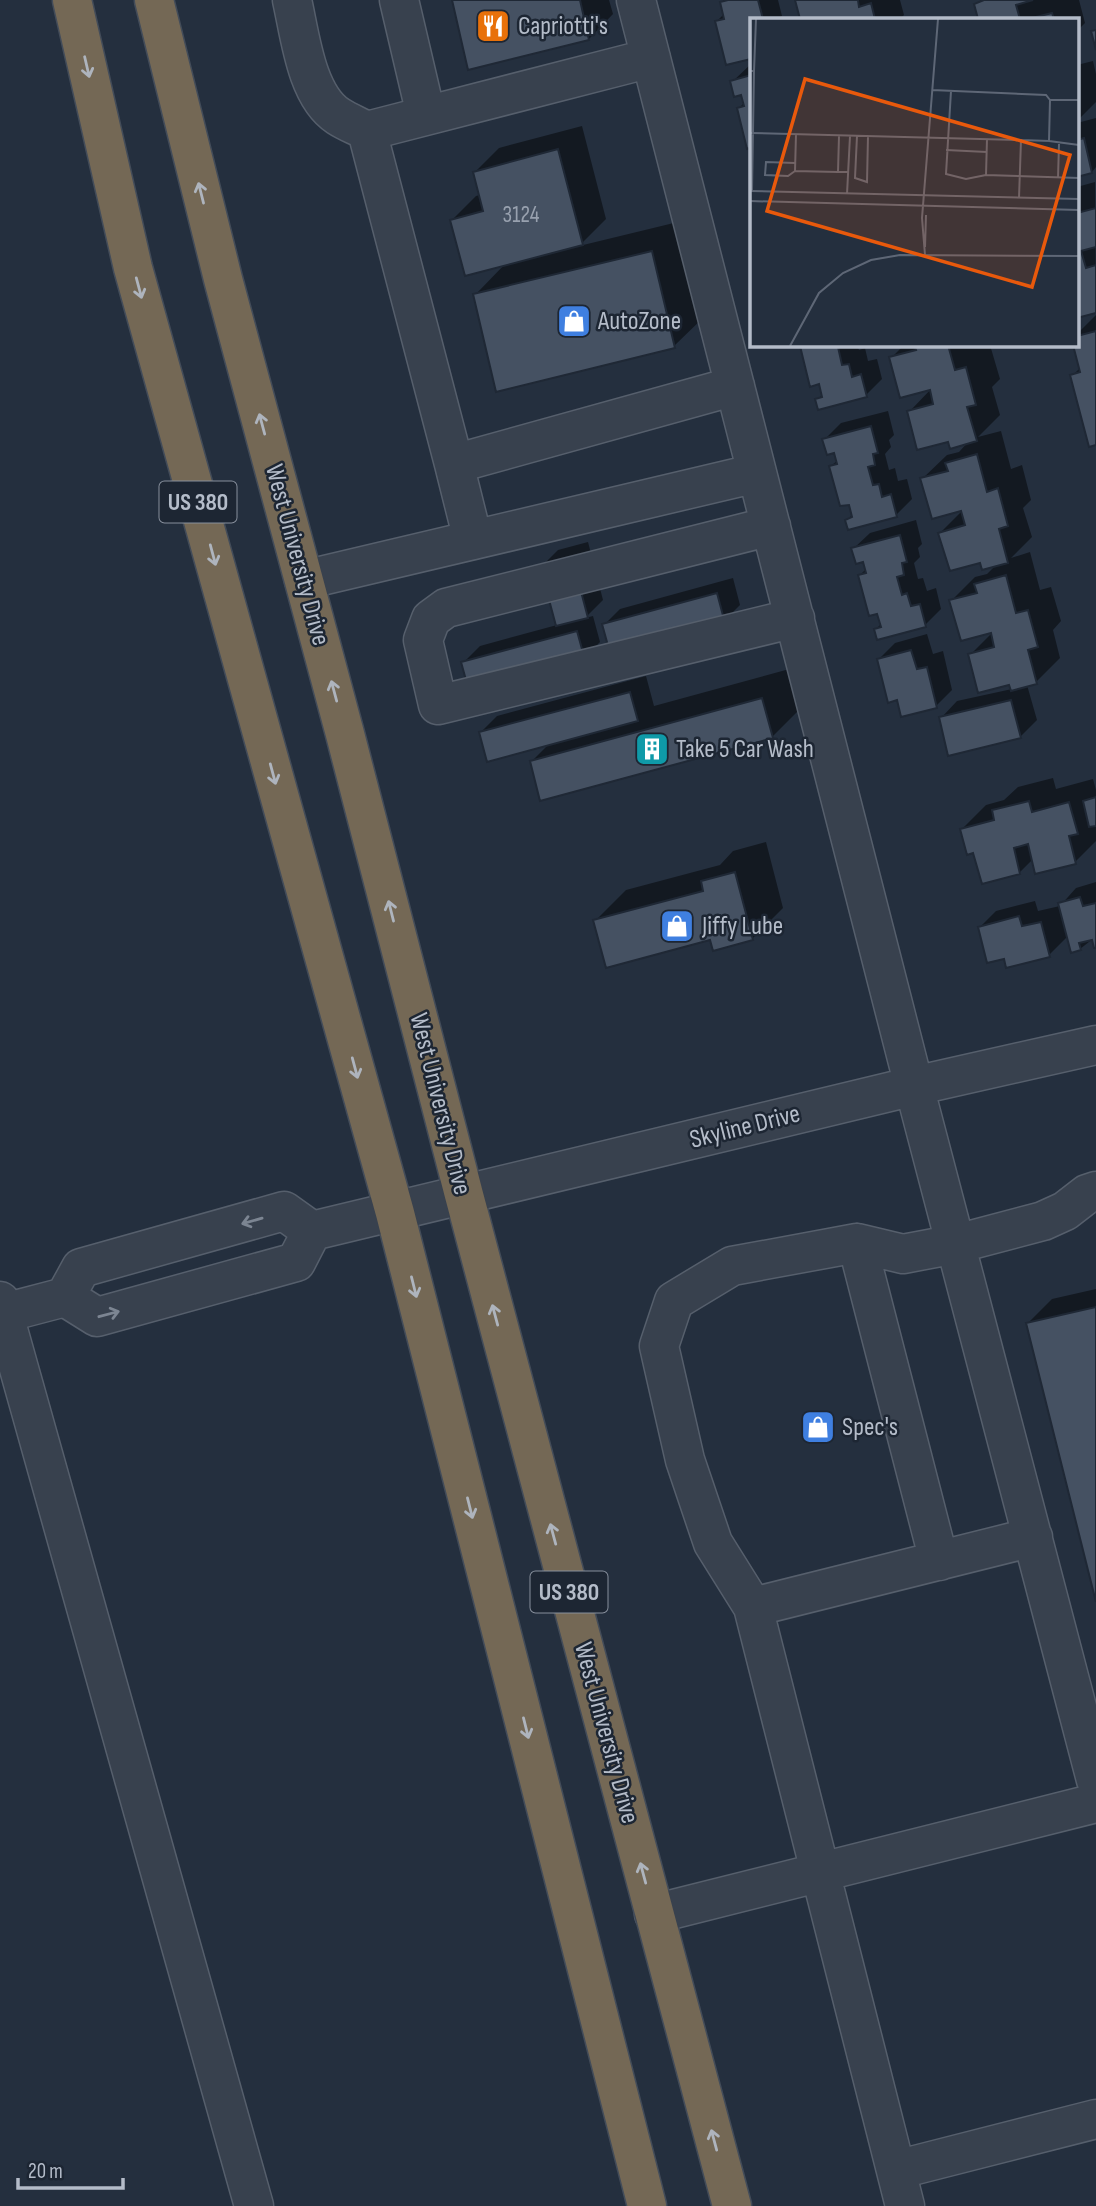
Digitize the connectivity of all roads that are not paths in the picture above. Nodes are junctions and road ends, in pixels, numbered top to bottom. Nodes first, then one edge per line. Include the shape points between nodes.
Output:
1 (72, 0) edge
2 (154, 0) edge
3 (292, 0) edge
4 (400, 0) edge
5 (636, 0) edge
6 (651, 58) junction
7 (426, 116) junction
8 (368, 131) junction
9 (735, 386) junction
10 (454, 464) junction
11 (757, 473) junction
12 (771, 526) junction
13 (473, 540) junction
14 (304, 580) junction
15 (794, 618) junction
16 (1096, 1045) edge
17 (914, 1086) junction
18 (1096, 1191) edge
19 (464, 1195) junction
20 (395, 1213) junction
21 (312, 1231) junction
22 (857, 1243) junction
23 (956, 1244) junction
24 (65, 1297) junction
25 (2, 1307) edge
26 (1033, 1537) junction
27 (939, 1561) junction
28 (753, 1607) junction
29 (1096, 1780) edge
30 (1096, 1803) edge
31 (821, 1873) junction
32 (654, 1914) junction
33 (1096, 2119) edge
34 (900, 2188) edge
35 (254, 2206) edge
36 (647, 2206) edge
37 (732, 2206) edge

1 -> 20 highway, US 380 via 134,268
14 -> 2 highway, West University Drive / US 380
3 - 8 street via 312,83 323,102 337,116
4 - 7 street
5 - 6 street
6 - 7 street
6 - 9 street
7 - 8 street
8 - 10 street
9 - 10 street
9 - 11 street
10 - 13 street
11 - 12 street
11 - 13 street
12 - 15 street
12 - 15 street via 446,608 431,619 423,640 438,705
13 - 14 street
19 -> 14 highway, West University Drive / US 380
15 - 17 street
16 - 17 street, Skyline Drive
17 - 19 street, Skyline Drive
17 - 23 street
18 - 23 street via 1044,1221
19 - 20 street, Skyline Drive
32 -> 19 highway, West University Drive / US 380
20 - 21 street, Skyline Drive
20 -> 36 highway, US 380
21 -> 24 street via 284,1212 81,1268
24 -> 21 street via 97,1317 296,1262
22 - 23 street via 903,1254
22 - 27 street
22 - 28 street via 732,1266 674,1301 659,1346 685,1460 713,1543
23 - 26 street
24 - 25 street
25 - 35 street
26 - 27 street
26 - 29 street
27 - 28 street
28 - 31 street
30 - 31 street
31 - 32 street
31 - 34 street
37 -> 32 highway, West University Drive / US 380
33 - 34 street

